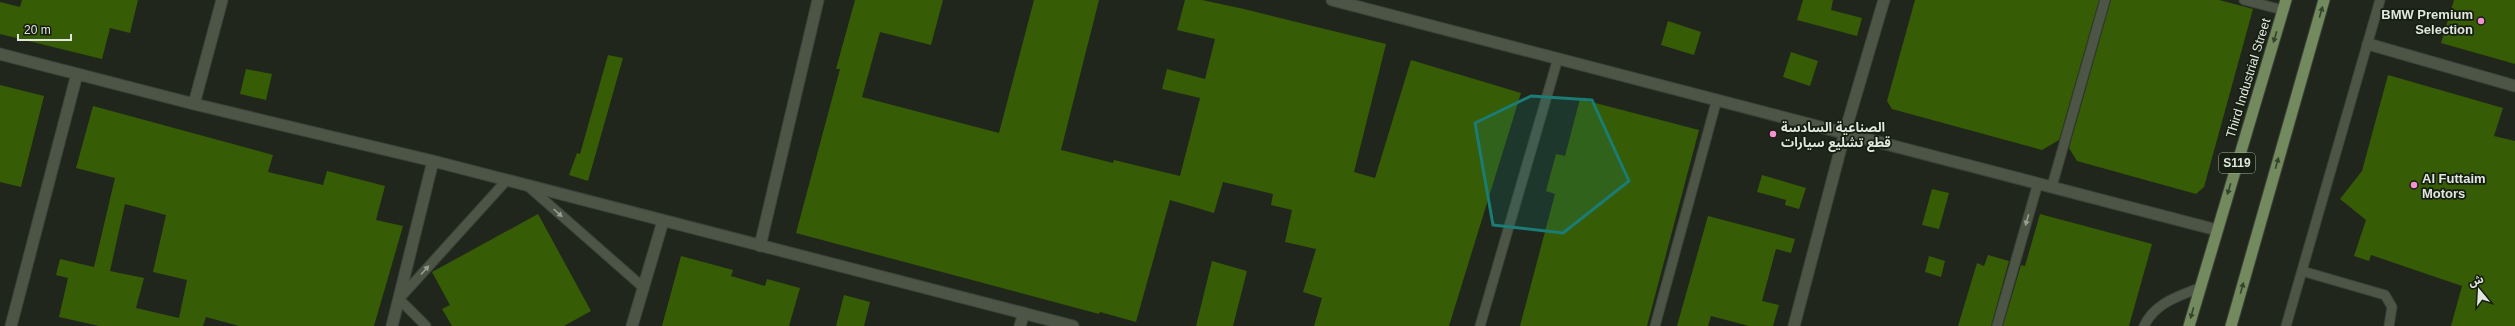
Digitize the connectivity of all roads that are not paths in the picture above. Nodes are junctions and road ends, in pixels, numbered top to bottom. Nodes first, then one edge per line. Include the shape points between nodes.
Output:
1 (222, 0) edge
2 (818, 0) edge
3 (1332, 0) edge
4 (1884, 0) edge
5 (2105, 0) edge
6 (2244, 0) edge
7 (2324, 0) edge
8 (2380, 0) edge
9 (2284, 3) edge
10 (2368, 44) junction
11 (0, 54) edge
12 (1558, 58) junction
13 (77, 74) junction
14 (2515, 86) edge
15 (1717, 99) junction
16 (194, 104) junction
17 (1845, 132) junction
18 (432, 161) junction
19 (506, 181) junction
20 (2038, 183) junction
21 (2052, 186) junction
22 (529, 187) junction
23 (663, 221) junction
24 (2217, 230) junction
25 (760, 246) junction
26 (2302, 271) junction
27 (644, 288) junction
28 (2199, 288) junction
29 (398, 299) junction
30 (1024, 314) junction
31 (11, 326) edge
32 (392, 326) edge
33 (426, 326) edge
34 (632, 326) edge
35 (1020, 326) edge
36 (1073, 326) edge
37 (1480, 326) edge
38 (1655, 326) edge
39 (1794, 326) edge
40 (1997, 326) edge
41 (2144, 326) edge
42 (2189, 326) edge
43 (2231, 326) edge
44 (2286, 326) edge
45 (2389, 326) edge

1 - 16 street
2 - 25 street
3 - 12 street
4 - 17 street
5 - 21 lane
6 - 9 lane
43 -> 7 main road, S119
8 - 10 lane
9 -> 24 main road, Third Industrial Street / S119
10 - 14 street
10 - 26 lane
11 - 13 street
12 - 15 street
12 - 37 lane
13 - 16 street
13 - 31 street
15 - 17 street
15 - 38 lane
16 - 18 street
17 - 20 street
17 - 39 street
18 - 19 street
18 - 29 street
19 - 22 street
29 -> 19 lane
20 - 21 street
20 -> 40 lane
21 - 24 street
22 - 23 street
22 -> 27 lane
23 - 25 street
23 - 27 street
24 - 28 main road, Third Industrial Street / S119
25 - 30 street
26 - 44 lane
26 - 45 lane via 2385,295 2392,307
27 - 34 street
28 - 41 lane via 2159,306
28 -> 42 main road, Third Industrial Street / S119
29 - 32 street
29 - 33 lane
30 - 35 street
30 - 36 street

